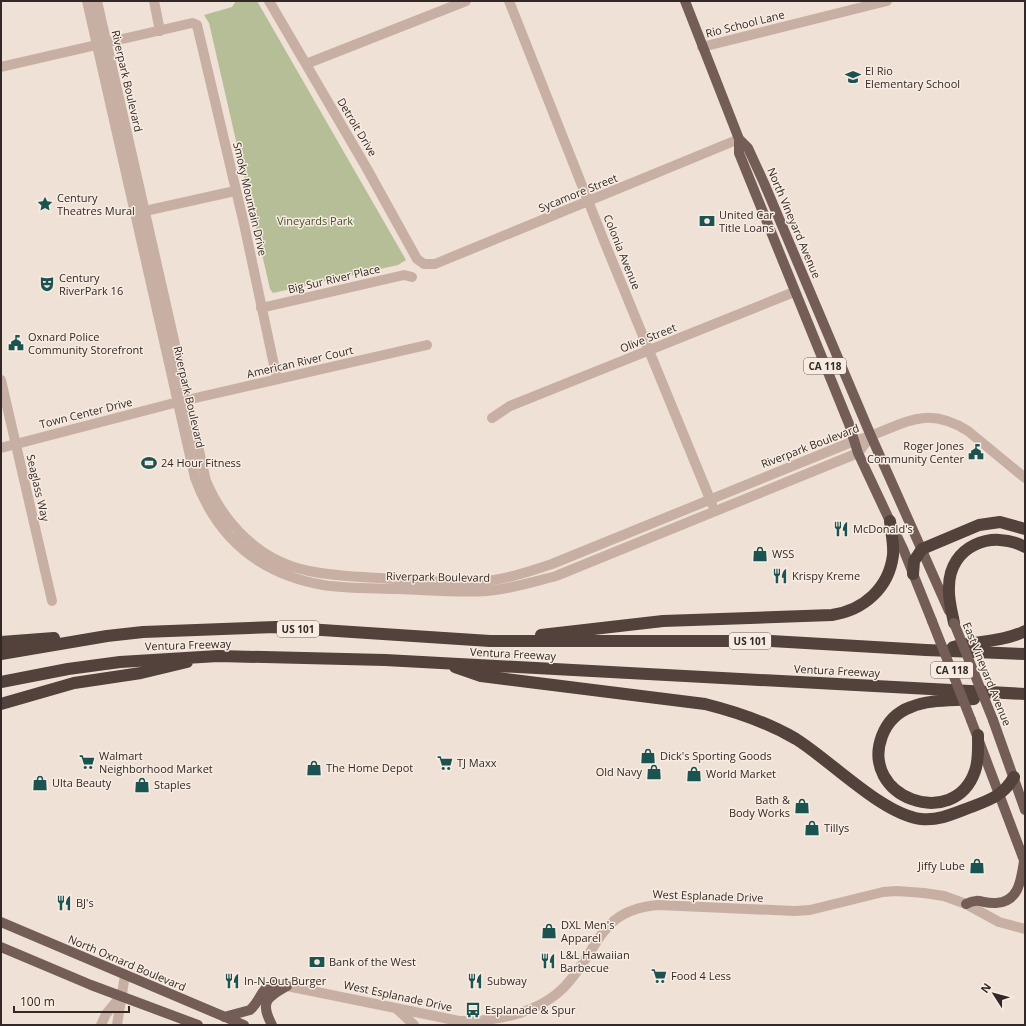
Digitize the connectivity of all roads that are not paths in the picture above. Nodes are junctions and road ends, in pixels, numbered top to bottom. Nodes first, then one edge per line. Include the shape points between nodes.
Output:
1 (87, 1) edge
2 (97, 1) edge
3 (154, 1) edge
4 (269, 1) edge
5 (466, 1) edge
6 (509, 1) edge
7 (685, 1) edge
8 (887, 1) edge
9 (160, 31) junction
10 (101, 44) junction
11 (702, 47) junction
12 (306, 64) junction
13 (1, 67) edge
14 (739, 139) junction
15 (235, 190) junction
16 (588, 202) junction
17 (145, 211) junction
18 (424, 264) joint
19 (412, 277) dead end
20 (794, 292) junction
21 (261, 308) junction
22 (831, 340) junction
23 (427, 345) dead end
24 (649, 351) junction
25 (277, 379) junction
26 (1, 380) edge
27 (183, 401) junction
28 (492, 418) dead end
29 (871, 436) junction
30 (854, 441) junction
31 (16, 444) junction
32 (1, 448) edge
33 (858, 453) junction
34 (1025, 478) edge
35 (709, 499) junction
36 (716, 511) junction
37 (890, 521) junction
38 (1025, 529) edge
39 (1025, 547) edge
40 (922, 549) junction
41 (913, 574) junction
42 (52, 600) dead end
43 (954, 623) junction
44 (1025, 631) edge
45 (107, 636) junction
46 (490, 641) junction
47 (1, 642) edge
48 (936, 650) junction
49 (1, 654) edge
50 (1025, 654) edge
51 (218, 656) junction
52 (443, 663) junction
53 (1, 682) edge
54 (995, 692) junction
55 (1025, 694) edge
56 (1, 704) edge
57 (978, 735) junction
58 (1014, 777) junction
59 (1000, 795) junction
60 (1025, 810) edge
61 (1025, 862) edge
62 (966, 904) junction
63 (1, 922) edge
64 (1025, 929) edge
65 (1, 947) edge
66 (125, 975) junction
67 (287, 986) junction
68 (121, 996) junction
69 (395, 1007) junction
70 (224, 1017) junction
71 (440, 1021) edge
72 (101, 1025) edge
73 (117, 1025) edge
74 (198, 1025) edge
75 (244, 1025) edge
76 (272, 1025) edge
77 (414, 1025) edge

1 - 10 street, Riverpark Boulevard
2 - 10 street, Riverpark Boulevard
3 - 9 street
4 - 12 street, Detroit Drive
5 - 12 street
6 - 16 street, Colonia Avenue
7 - 11 main road, North Vineyard Avenue / CA 118
8 - 11 street, Rio School Lane
9 - 10 street
9 - 15 street, Smoky Mountain Drive via 192,23 197,25
10 - 13 street
10 - 17 street, Riverpark Boulevard
10 - 27 street, Riverpark Boulevard
11 - 14 main road, North Vineyard Avenue / CA 118
12 - 18 street, Detroit Drive via 417,259
14 - 16 street, Sycamore Street
14 - 20 main road, North Vineyard Avenue / CA 118 via 739,153
14 - 22 main road, North Vineyard Avenue / CA 118 via 748,148 761,176
15 - 17 street
15 - 21 street, Smoky Mountain Drive
16 - 18 street, Sycamore Street via 435,264
16 - 24 street, Colonia Avenue
17 - 27 street, Riverpark Boulevard
19 - 21 street, Big Sur River Place via 404,275
20 - 22 main road via 800,294 816,326
20 - 24 street, Olive Street
20 - 30 main road, North Vineyard Avenue / CA 118
21 - 25 street, Smoky Mountain Drive
22 - 29 main road, CA 118
23 - 25 street, American River Court
24 - 28 street, Olive Street via 510,406
24 - 35 street, Colonia Avenue
25 - 27 street, American River Court
26 - 31 street, Seaglass Way
27 - 31 street, Town Center Drive
27 - 35 street, Riverpark Boulevard via 206,481 223,514 237,531 264,553 308,572 478,582 514,576 552,564
27 - 36 street, Riverpark Boulevard via 195,478 218,524 230,538 259,562 299,580 325,585 449,591 487,591 523,586 556,576
29 - 30 street, Riverpark Boulevard
29 - 33 street, Riverpark Boulevard
29 - 34 street via 913,419 948,420 968,431
29 - 40 main road, CA 118
30 - 33 main road, North Vineyard Avenue / CA 118
30 - 35 street, Riverpark Boulevard
31 - 32 street, Town Center Drive
31 - 42 street, Seaglass Way
33 - 36 street, Riverpark Boulevard
33 - 37 main road, North Vineyard Avenue / CA 118
35 - 36 street, Colonia Avenue
37 - 41 main road, North Vineyard Avenue / CA 118
37 - 46 highway via 893,554 885,579 869,600 841,614 664,621
38 - 40 highway via 1000,522 979,525
39 - 43 highway via 1006,539 981,541 959,557 948,586
40 - 41 highway via 914,561
40 - 43 main road, East Vineyard Avenue / CA 118
41 - 57 main road, CA 118, bridge
43 - 58 main road, East Vineyard Avenue / CA 118, bridge
44 - 48 highway via 1013,637
45 - 46 highway, Ventura Freeway / US 101 via 183,629 276,627
45 - 47 highway
45 - 49 highway, Ventura Freeway / US 101
46 - 48 highway, Ventura Freeway / US 101 via 770,641
48 - 50 highway, Ventura Freeway / US 101
51 - 52 highway, Ventura Freeway
51 - 53 highway, Ventura Freeway via 120,662
51 - 56 highway via 141,673 74,683
52 - 54 highway, Ventura Freeway
52 - 59 highway via 480,676 705,704 733,712 775,728 794,739 884,803 911,817 928,819 948,816
54 - 55 highway, Ventura Freeway
54 - 57 highway via 978,698 922,704 900,712 888,725 880,741 879,758 882,770 894,789 909,799 926,803 949,799 963,790 973,777 978,760
57 - 59 main road
58 - 59 highway
58 - 60 main road, East Vineyard Avenue
59 - 61 main road
61 - 62 main road via 1019,889 1007,900 996,903 976,899
62 - 64 street, West Esplanade Drive via 998,922
62 - 71 street, West Esplanade Drive via 940,895 897,891 795,911 658,905 637,907 610,923 566,986 541,1005 525,1011 480,1020
63 - 66 main road, North Oxnard Boulevard
65 - 68 main road
66 - 68 street
66 - 70 main road, North Oxnard Boulevard
67 - 69 street, West Esplanade Drive
67 - 70 main road via 276,983 269,985 250,1010
67 - 76 main road via 272,995 266,1003 265,1011
68 - 72 street via 106,1014
68 - 73 street
68 - 74 main road
69 - 71 street, West Esplanade Drive
69 - 77 street
70 - 75 main road, North Oxnard Boulevard

